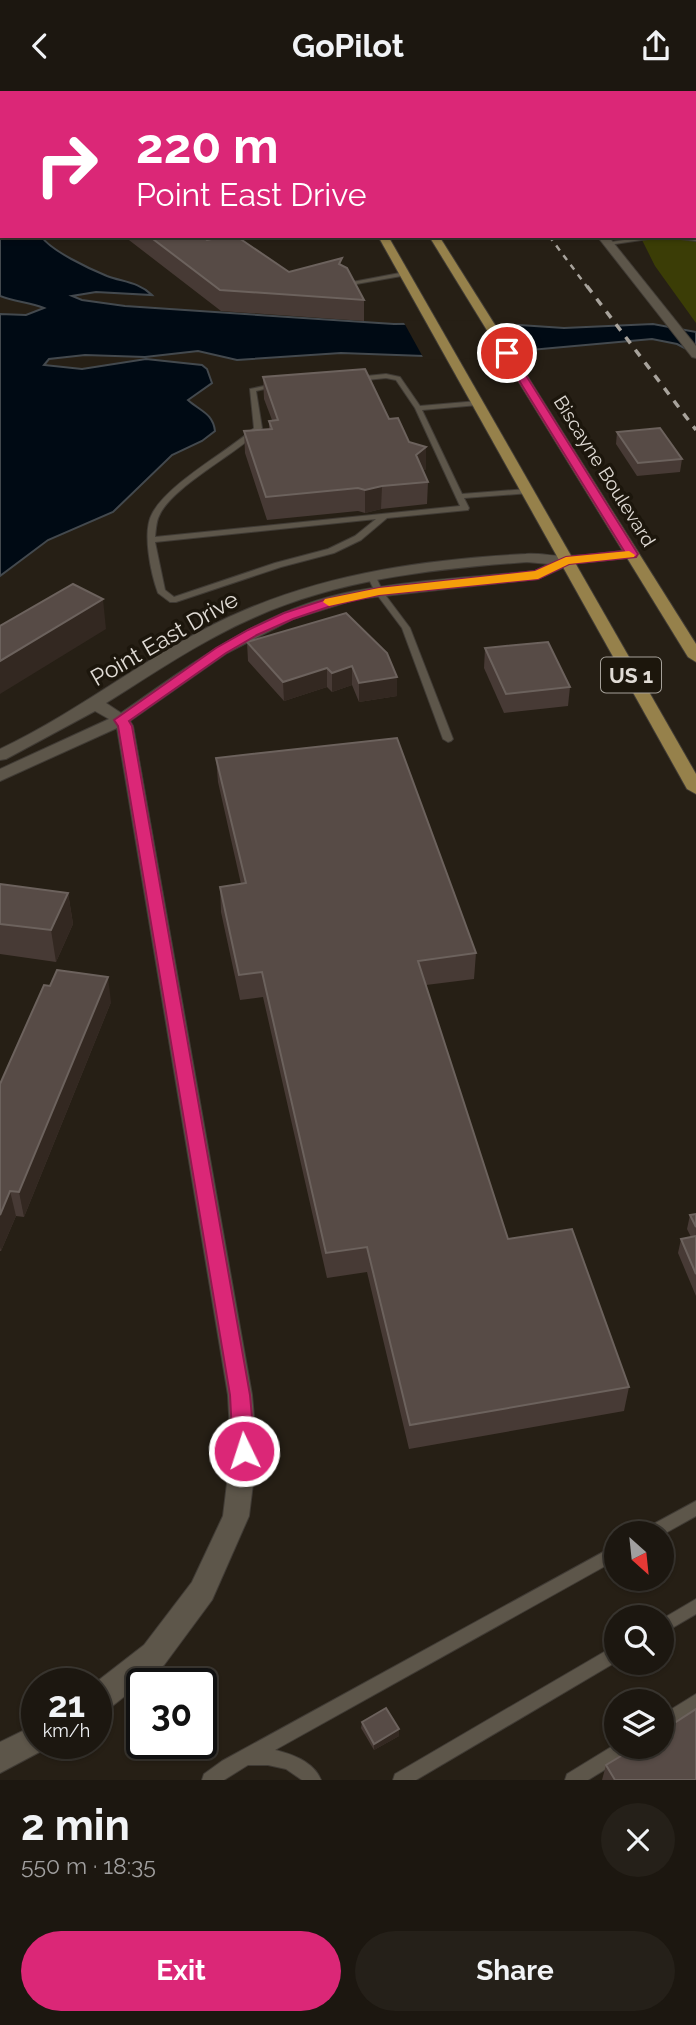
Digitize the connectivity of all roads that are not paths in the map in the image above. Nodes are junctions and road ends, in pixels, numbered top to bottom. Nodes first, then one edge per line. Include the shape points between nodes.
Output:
1 (384, 238) edge
2 (435, 238) edge
3 (635, 238) edge
4 (605, 240) edge
5 (352, 274) edge
6 (405, 274) junction
7 (365, 282) junction
8 (353, 283) junction
9 (345, 284) edge
10 (359, 292) edge
11 (696, 354) edge
12 (341, 380) edge
13 (291, 384) edge
14 (478, 403) junction
15 (418, 408) junction
16 (527, 491) junction
17 (459, 496) junction
18 (385, 516) junction
19 (151, 540) junction
20 (632, 554) junction
21 (566, 560) junction
22 (371, 575) junction
23 (379, 591) junction
24 (696, 657) edge
25 (96, 704) junction
26 (121, 720) junction
27 (448, 739) dead end
28 (0, 755) edge
29 (0, 776) edge
30 (696, 789) edge
31 (696, 1508) edge
32 (673, 1521) edge
33 (604, 1559) edge
34 (696, 1607) edge
35 (674, 1620) edge
36 (604, 1660) edge
37 (112, 1688) edge
38 (696, 1702) edge
39 (674, 1716) edge
40 (21, 1747) edge
41 (0, 1758) edge
42 (607, 1759) edge
43 (228, 1767) junction
44 (212, 1780) edge
45 (313, 1780) edge
46 (401, 1780) edge
47 (573, 1780) edge

1 - 6 main road, US 1
2 - 20 main road, Biscayne Boulevard / US 1
3 - 4 lane
4 - 11 street
5 - 7 lane
6 - 7 lane
6 - 14 main road, US 1
7 - 8 lane
8 - 9 lane
8 - 10 lane
12 - 15 lane via 398,378
13 - 19 lane via 252,390 258,428 183,486 155,514
14 - 15 lane
14 - 16 main road, US 1
15 - 17 lane
16 - 17 lane
16 - 21 main road, US 1
17 - 18 lane via 465,508
18 - 19 lane
18 - 19 lane via 358,538 331,551 173,600 161,591
20 - 21 street, Point East Drive
20 - 24 main road, Biscayne Boulevard / US 1
21 - 22 street, Point East Drive via 530,557
21 - 23 street, Point East Drive via 538,575
21 - 30 main road, US 1
22 - 23 lane
22 - 25 street, Point East Drive via 285,598 245,615
23 - 26 street, Point East Drive via 331,601 252,632
23 - 27 lane via 406,628
25 - 26 street
25 - 28 street, Point East Drive
26 - 29 street, Point East Drive
26 - 37 street via 240,1395 244,1451 236,1516 202,1591 154,1655
31 - 32 lane
33 - 43 lane
34 - 35 lane
36 - 46 lane
38 - 39 lane
40 - 41 street
42 - 47 lane
43 - 44 lane
43 - 45 lane via 266,1755 302,1768

